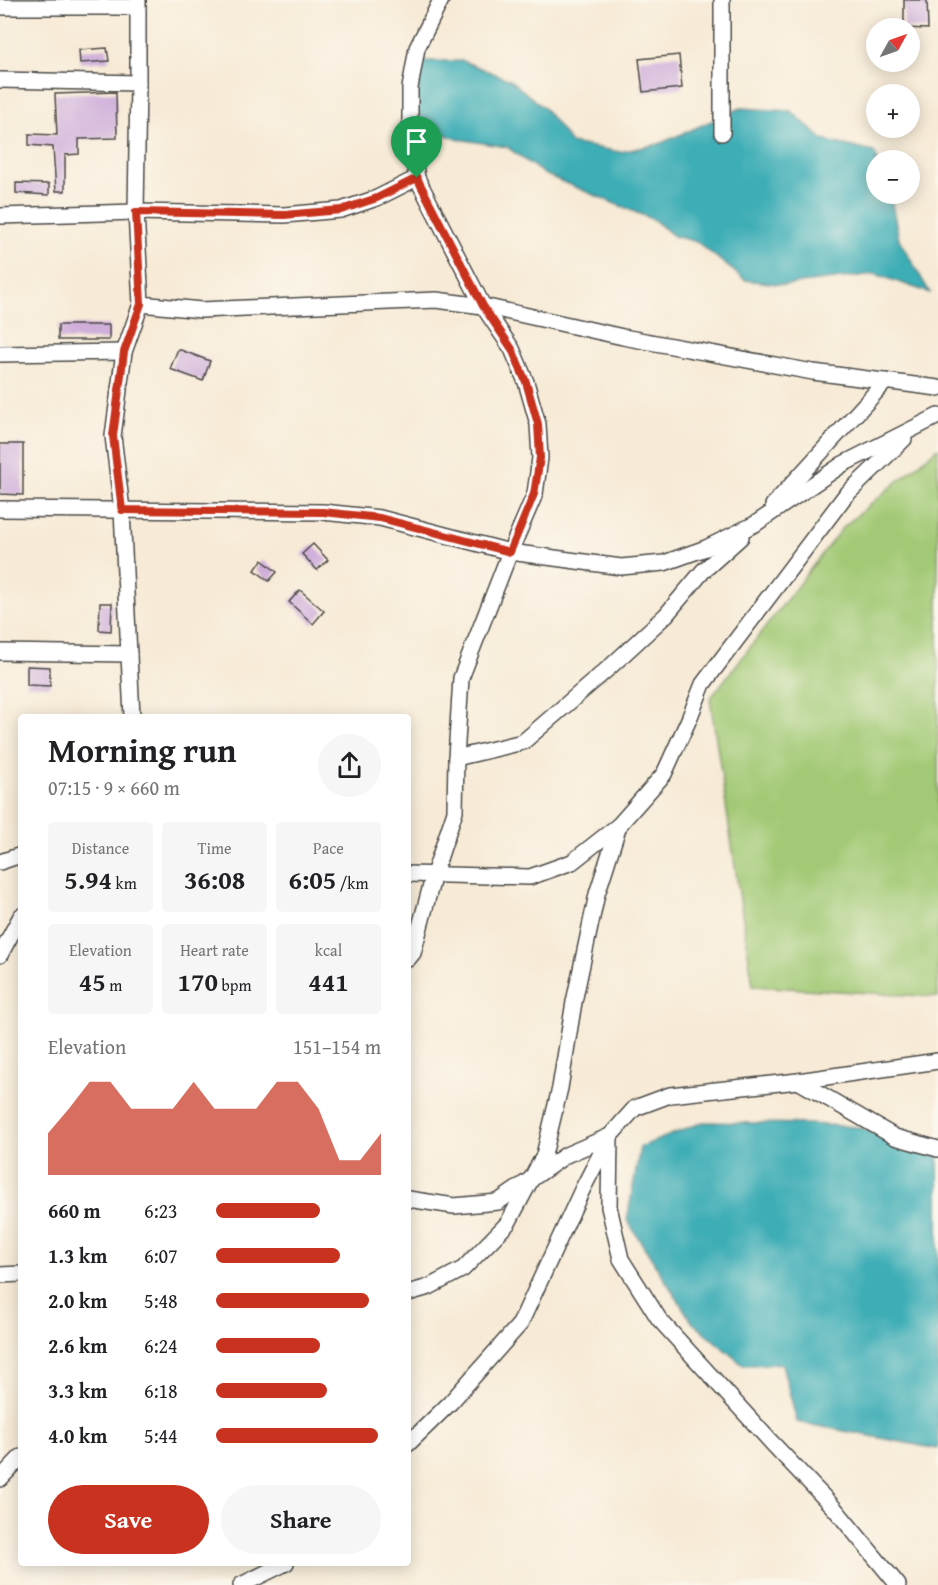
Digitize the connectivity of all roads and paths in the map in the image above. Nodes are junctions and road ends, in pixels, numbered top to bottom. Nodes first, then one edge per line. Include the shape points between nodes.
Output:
1 (441, 0) edge
2 (722, 0) edge
3 (138, 3) edge
4 (0, 7) edge
5 (0, 80) edge
6 (138, 83) junction
7 (722, 133) dead end
8 (417, 178) junction
9 (136, 212) junction
10 (0, 216) edge
11 (141, 304) junction
12 (483, 306) junction
13 (124, 352) junction
14 (0, 354) edge
15 (886, 381) junction
16 (938, 388) edge
17 (938, 416) edge
18 (914, 429) junction
19 (0, 509) edge
20 (122, 510) junction
21 (755, 524) junction
22 (510, 552) junction
23 (0, 652) edge
24 (129, 654) junction
25 (132, 714) edge
26 (456, 758) junction
27 (619, 825) junction
28 (18, 856) edge
29 (0, 862) edge
30 (411, 874) edge
31 (434, 874) junction
32 (18, 922) edge
33 (0, 955) edge
34 (411, 955) edge
35 (938, 1061) edge
36 (798, 1081) junction
37 (610, 1136) junction
38 (938, 1149) edge
39 (531, 1180) junction
40 (411, 1199) edge
41 (18, 1274) edge
42 (0, 1275) edge
43 (411, 1292) edge
44 (411, 1441) edge
45 (18, 1460) edge
46 (0, 1479) edge
47 (280, 1566) edge
48 (242, 1585) edge
49 (898, 1585) edge

1 - 8 street via 417,48 410,88 410,131
2 - 7 street
3 - 4 street
3 - 6 street
5 - 6 street
6 - 9 street
8 - 9 street via 341,210 284,215
8 - 12 street
9 - 10 street
9 - 11 street
11 - 12 street via 201,310 436,300
11 - 13 street
12 - 15 street via 634,339 813,372
12 - 22 street via 512,349 538,424 540,458 534,494
13 - 14 street
13 - 20 street via 113,436
15 - 16 street
15 - 21 street
17 - 18 street
18 - 21 street via 843,464
18 - 27 street via 845,496 703,684 664,774
19 - 20 street
20 - 22 street via 323,512 380,518
20 - 24 street
21 - 22 street via 664,563 621,567
21 - 26 street via 703,571 666,615 523,742
22 - 26 street via 460,678
23 - 24 street
24 - 25 street
26 - 31 street via 455,811
27 - 31 street via 572,862 530,877
27 - 39 street via 597,894 544,1155
28 - 29 street
30 - 31 street
31 - 34 street
32 - 33 street
35 - 36 street
36 - 37 street via 670,1095 635,1108
36 - 38 street via 895,1137
37 - 39 street via 566,1155
37 - 44 street via 520,1324
37 - 49 street via 609,1207 621,1259 659,1319 835,1509
39 - 40 street via 498,1202 454,1206
39 - 43 street via 508,1223 463,1269
41 - 42 street
45 - 46 street
47 - 48 street

